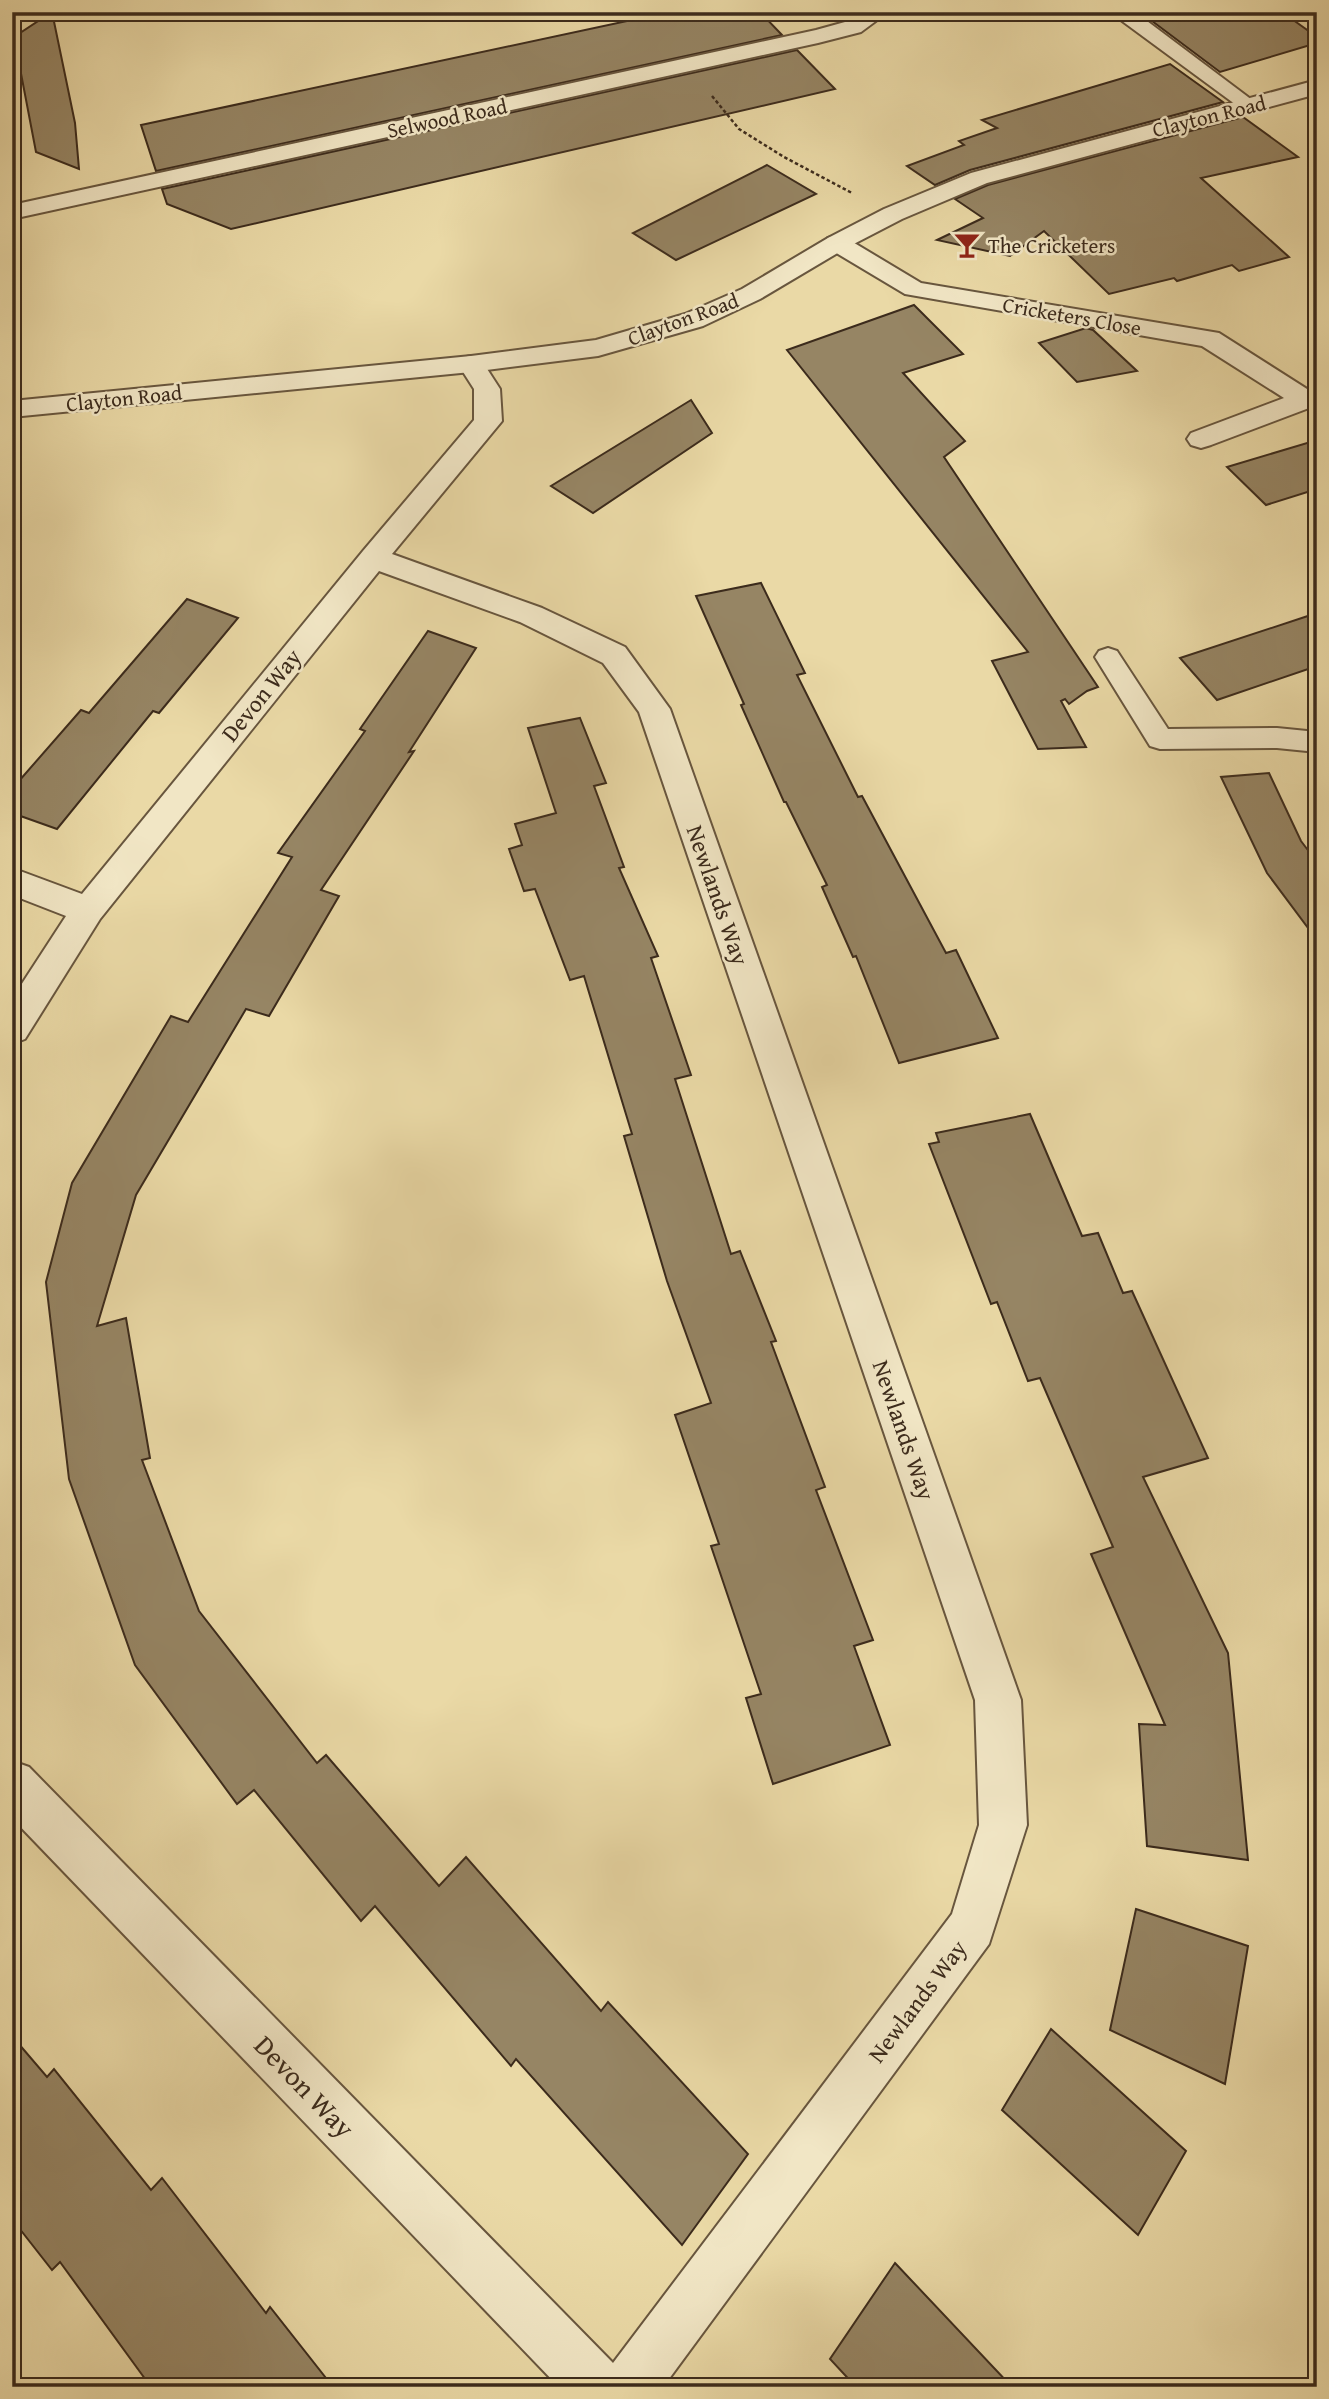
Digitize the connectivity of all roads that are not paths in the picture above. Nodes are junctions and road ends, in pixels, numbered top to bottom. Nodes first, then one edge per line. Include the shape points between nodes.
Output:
1 (877, 12) edge
2 (1126, 12) edge
3 (1317, 87) edge
4 (1250, 106) junction
5 (12, 212) edge
6 (837, 243) junction
7 (471, 364) junction
8 (1310, 397) edge
9 (12, 409) edge
10 (1201, 439) dead end
11 (373, 558) junction
12 (1108, 657) dead end
13 (1317, 742) edge
14 (12, 881) edge
15 (88, 909) junction
16 (12, 1030) edge
17 (12, 1784) edge
18 (598, 2387) edge
19 (629, 2387) edge

1 - 5 street, Selwood Road via 853,27
2 - 4 lane
3 - 4 street, Clayton Road
4 - 6 street, Clayton Road via 979,178
6 - 7 street, Clayton Road via 751,294 694,320 598,348
6 - 8 street, Cricketers Close via 914,289 1210,339
7 - 9 street, Clayton Road
7 - 11 street, Devon Way via 487,390 488,421
8 - 10 street, Cricketers Close
11 - 15 street, Devon Way
11 - 19 street, Newlands Way via 531,615 614,655 654,709 998,1700 1003,1825 972,1927
12 - 13 lane via 1160,739
14 - 15 street
15 - 16 street, Devon Way
17 - 18 street, Devon Way

